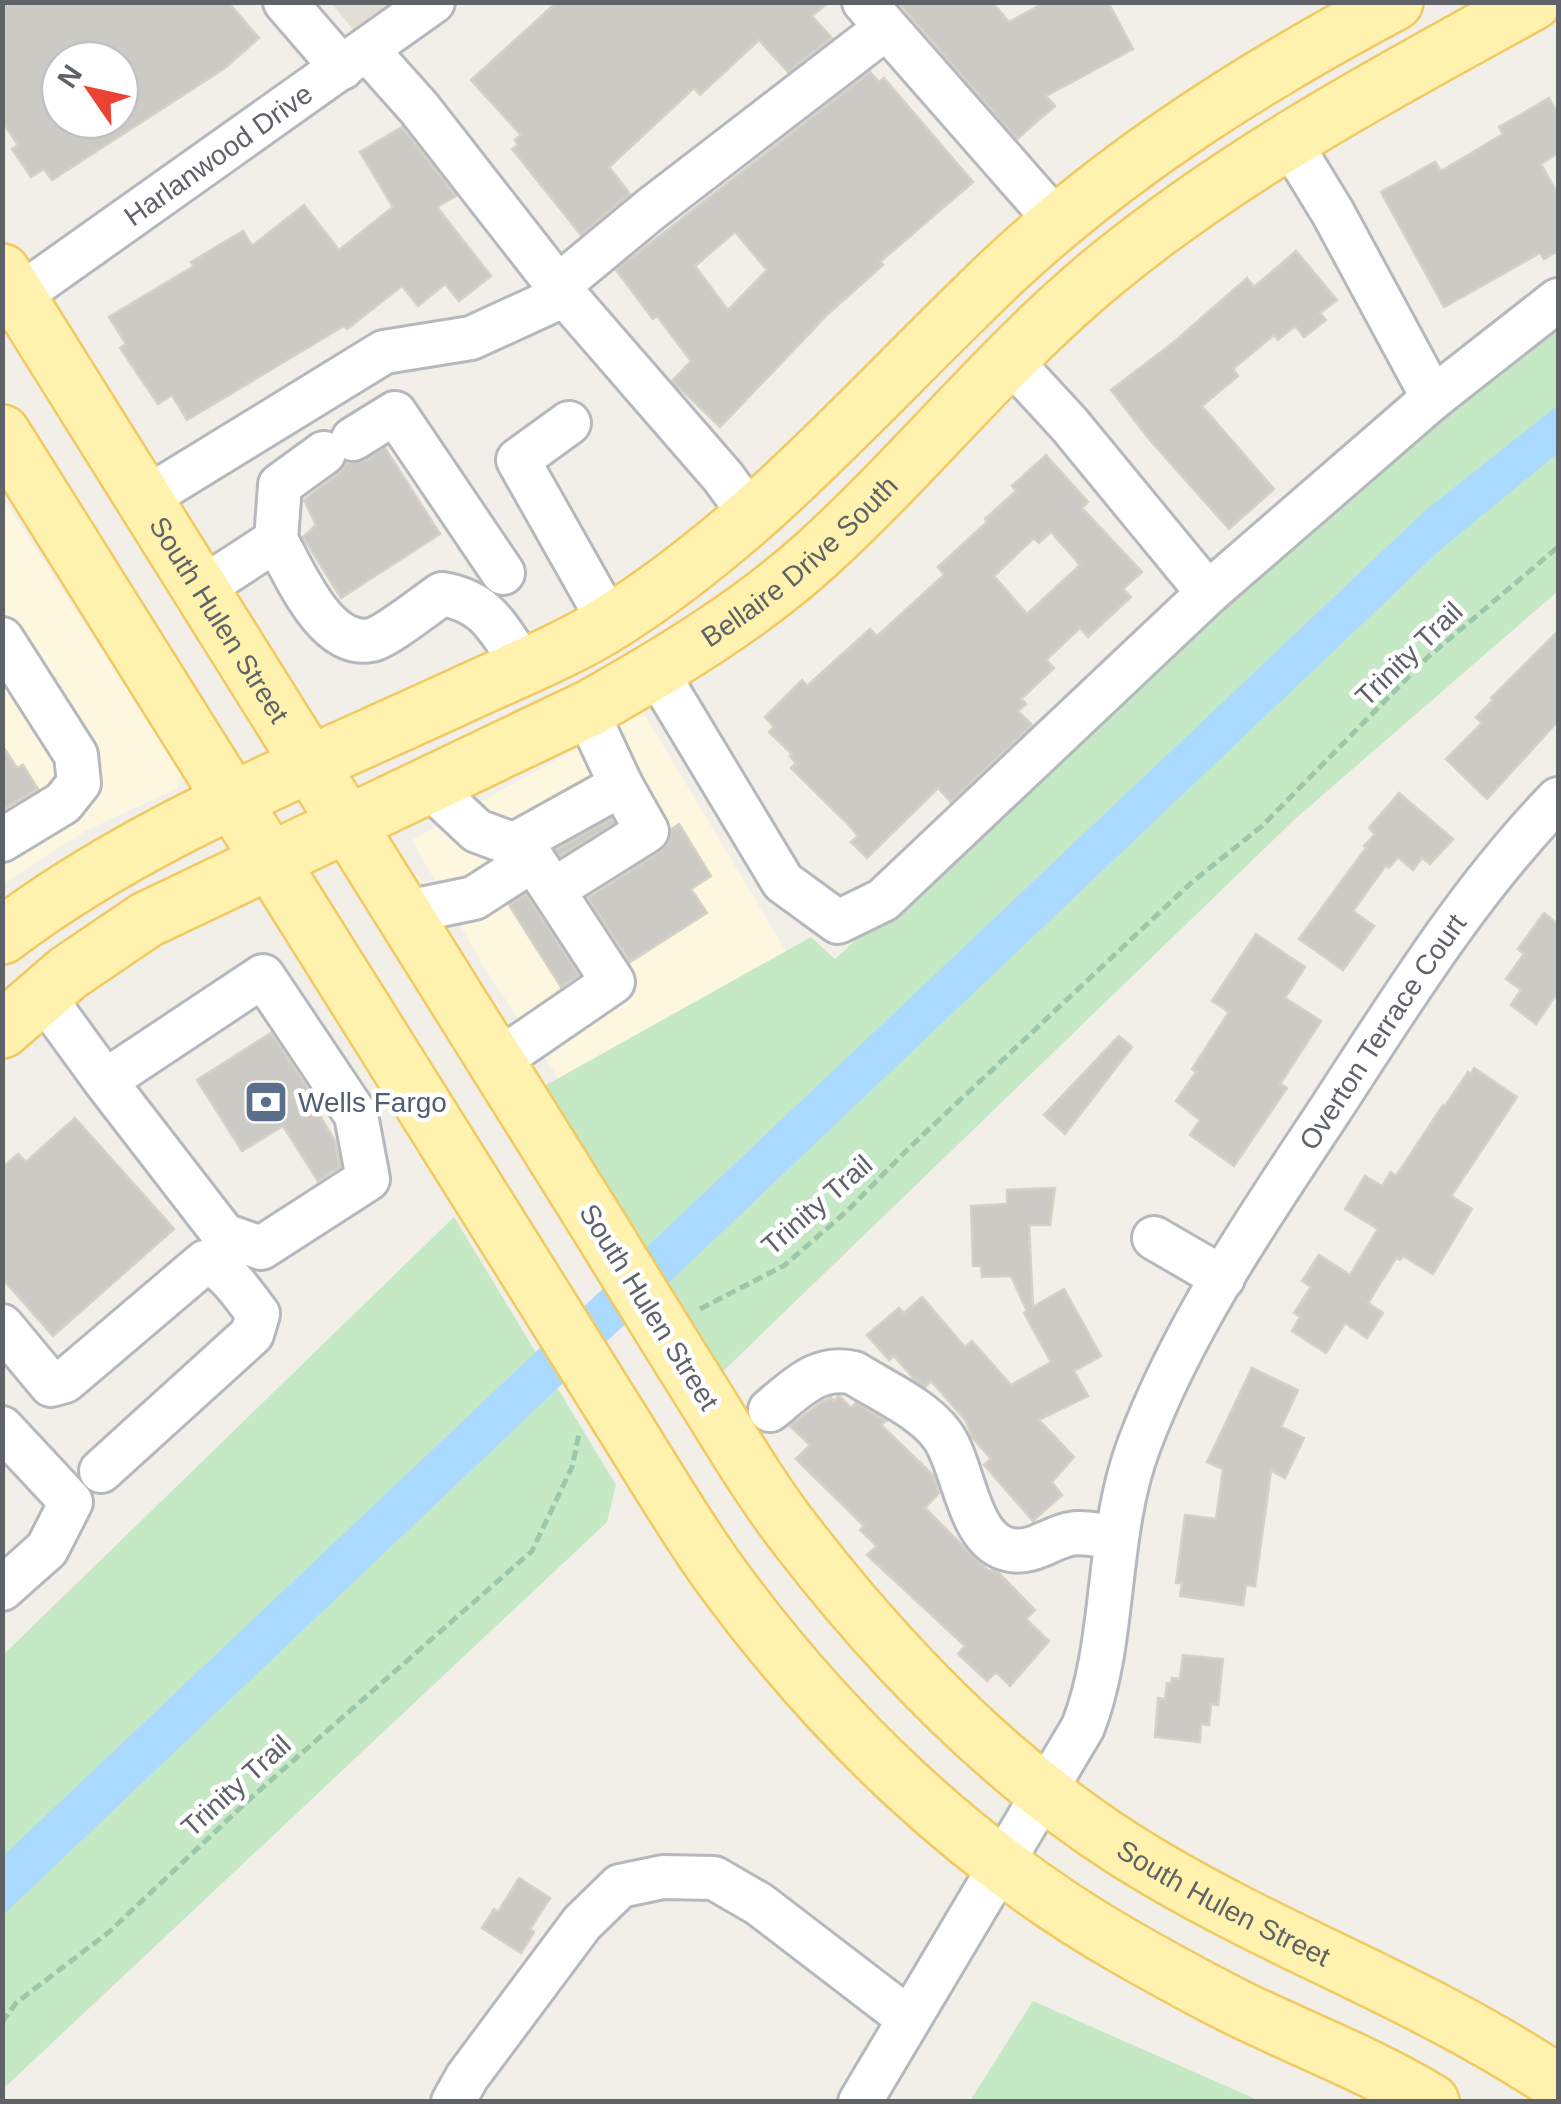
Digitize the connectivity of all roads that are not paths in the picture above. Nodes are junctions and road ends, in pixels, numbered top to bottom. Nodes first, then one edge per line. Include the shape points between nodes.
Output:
1 (285, 2) edge
2 (433, 2) edge
3 (1395, 2) edge
4 (1533, 2) edge
5 (875, 15) edge
6 (355, 60) junction
7 (1289, 140) junction
8 (1058, 223) junction
9 (1102, 272) junction
10 (561, 291) junction
11 (8, 292) edge
12 (1558, 300) edge
13 (1009, 359) junction
14 (1433, 398) junction
15 (569, 423) dead end
16 (2, 433) edge
17 (144, 500) junction
18 (736, 531) junction
19 (560, 534) junction
20 (276, 540) junction
21 (502, 573) junction
22 (201, 589) junction
23 (1208, 593) junction
24 (465, 598) junction
25 (760, 599) junction
26 (610, 623) junction
27 (2, 639) edge
28 (524, 666) junction
29 (656, 671) junction
30 (586, 710) junction
31 (310, 766) junction
32 (429, 786) junction
33 (621, 786) junction
34 (1558, 799) edge
35 (234, 800) junction
36 (346, 827) junction
37 (2, 840) edge
38 (271, 861) junction
39 (533, 865) junction
40 (402, 913) junction
41 (2, 936) edge
42 (42, 993) junction
43 (2, 1030) edge
44 (495, 1063) junction
45 (104, 1082) junction
46 (410, 1082) junction
47 (356, 1115) junction
48 (1154, 1238) dead end
49 (1224, 1278) junction
50 (2, 1326) edge
51 (770, 1410) dead end
52 (2, 1428) edge
53 (102, 1471) dead end
54 (1116, 1538) junction
55 (2, 1589) edge
56 (1043, 1792) junction
57 (1000, 1864) junction
58 (909, 2019) junction
59 (1558, 2083) edge
60 (453, 2102) edge
61 (860, 2102) edge
62 (1430, 2102) edge

1 - 6 street
2 - 6 street, Harlanwood Drive
3 - 8 main road via 1227,97
4 - 7 main road, Bellaire Drive South
5 - 8 street
5 - 10 street
6 - 10 street via 419,108
6 - 11 street, Harlanwood Drive
7 - 9 main road, Bellaire Drive South
7 - 14 street
8 - 9 main road
8 - 18 main road
9 - 13 main road, Bellaire Drive South
10 - 17 street via 471,338 384,352
10 - 18 street via 722,478
11 - 17 main road, South Hulen Street
12 - 14 street
13 - 23 street
13 - 25 main road, Bellaire Drive South via 861,512
14 - 23 street
15 - 19 street via 518,460
16 - 35 main road
17 - 22 main road, South Hulen Street
18 - 25 main road
18 - 26 main road
19 - 21 street
19 - 26 street
20 - 21 street via 280,485 395,413
20 - 22 street
20 - 24 street via 324,622 348,640 373,640 442,594
21 - 24 street
22 - 31 main road, South Hulen Street
23 - 29 street via 882,900 838,922 783,882
24 - 28 street via 484,610
25 - 29 main road, Bellaire Drive South
26 - 28 main road
27 - 37 street via 76,756 80,783 63,802
28 - 31 main road
29 - 30 main road, Bellaire Drive South
30 - 32 main road, Bellaire Drive South
30 - 33 street
31 - 35 main road
31 - 36 main road, South Hulen Street
32 - 36 main road, Bellaire Drive South
32 - 39 street via 477,832
33 - 39 street
33 - 39 street via 648,830
34 - 49 street, Overton Terrace Court via 1465,906
35 - 38 main road
35 - 41 main road via 66,890
36 - 38 main road, Bellaire Drive South
36 - 40 main road, South Hulen Street
38 - 42 main road, Bellaire Drive South via 146,920
38 - 46 main road
39 - 40 street via 474,898
39 - 44 street via 613,982
40 - 44 main road, South Hulen Street
42 - 43 main road, Bellaire Drive South
42 - 45 street
44 - 56 main road, South Hulen Street, bridge via 590,1212 687,1337 786,1521 921,1682
45 - 47 street via 264,976
45 - 47 street via 224,1234 261,1248 368,1180
46 - 47 street
46 - 57 main road, bridge via 528,1272 601,1419 776,1647 890,1769
48 - 49 street
49 - 54 street, Overton Terrace Court via 1139,1444
50 - 53 street via 52,1386 65,1382 205,1262 258,1314 252,1334
51 - 54 street via 825,1371 854,1372 942,1435 976,1518 996,1544 1026,1550 1074,1533
52 - 55 street via 71,1502 47,1549
54 - 56 street, Overton Terrace Court via 1095,1691 1083,1727
56 - 57 street, Overton Terrace Court
56 - 59 main road, South Hulen Street via 1156,1870 1400,1991
57 - 58 street, Overton Terrace Court
57 - 62 main road via 1139,1955
58 - 60 street via 744,1895 714,1878 663,1877 620,1886 582,1923
58 - 61 street, Overton Terrace Court

